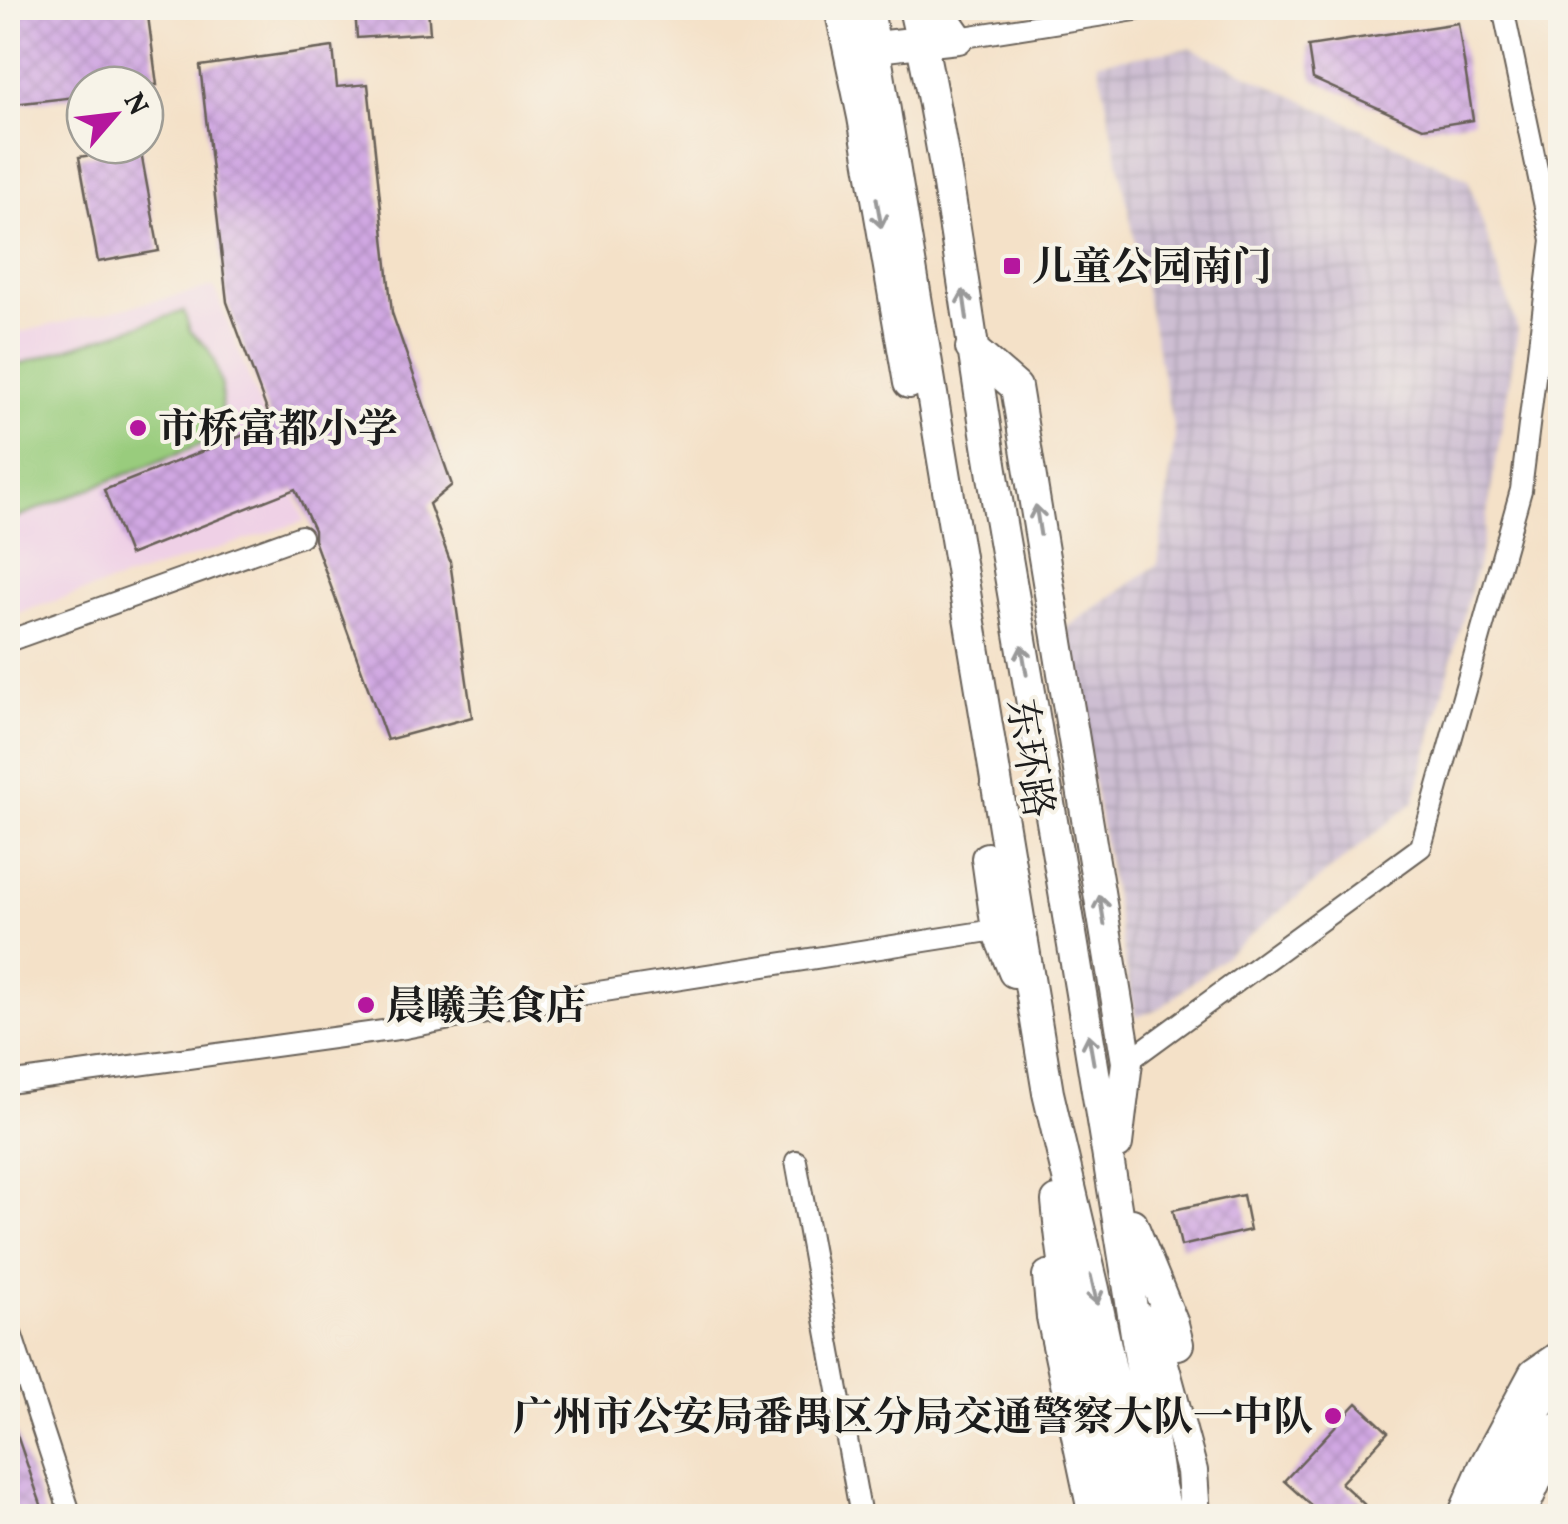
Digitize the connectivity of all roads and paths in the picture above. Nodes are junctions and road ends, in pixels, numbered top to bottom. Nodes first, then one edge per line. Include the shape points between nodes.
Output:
1 (840, 8) edge
2 (868, 8) edge
3 (914, 8) edge
4 (937, 8) edge
5 (950, 8) edge
6 (1148, 8) edge
7 (1503, 8) edge
8 (1538, 8) edge
9 (1560, 14) edge
10 (958, 38) junction
11 (922, 42) junction
12 (876, 47) junction
13 (863, 117) junction
14 (946, 178) junction
15 (898, 181) junction
16 (1556, 240) edge
17 (1551, 341) edge
18 (972, 348) junction
19 (301, 536) dead end
20 (8, 641) edge
21 (1008, 928) junction
22 (1126, 1062) junction
23 (8, 1083) edge
24 (1048, 1093) junction
25 (796, 1161) dead end
26 (1113, 1180) junction
27 (1056, 1188) junction
28 (8, 1324) edge
29 (1560, 1356) edge
30 (1560, 1379) edge
31 (1555, 1436) edge
32 (71, 1516) edge
33 (862, 1516) edge
34 (1094, 1516) edge
35 (1118, 1516) edge
36 (1142, 1516) edge
37 (1167, 1516) edge
38 (1195, 1516) edge
39 (1214, 1516) edge
40 (1463, 1516) edge
41 (1488, 1516) edge
42 (1520, 1516) edge

1 - 13 main road
2 - 12 main road, 东环路
3 - 11 main road, 东环路
4 - 10 main road
5 - 10 main road
6 - 10 street
7 - 16 street
8 - 9 street
10 - 11 main road
11 - 12 main road
11 - 14 main road, 东环路
12 - 13 main road
12 - 15 main road, 东环路
13 -> 21 main road
14 - 15 main road
18 -> 14 main road, 东环路
15 - 21 main road, 东环路
16 - 17 street
17 - 22 street via 1520,490 1421,847
22 -> 18 main road via 1016,387
26 -> 18 main road, 东环路
19 - 20 street
21 - 23 street via 405,1028
21 - 24 main road via 1006,957 1033,1008
22 - 26 main road
24 - 27 main road
24 -> 36 main road
25 - 33 street
26 - 37 main road, 东环路
26 - 38 main road via 1192,1470
26 - 39 main road via 1174,1324
27 - 34 main road via 1047,1244 1052,1317
27 - 35 main road via 1074,1320
28 - 32 street
29 - 40 main road via 1534,1374
30 - 41 main road via 1539,1404
31 - 42 main road

